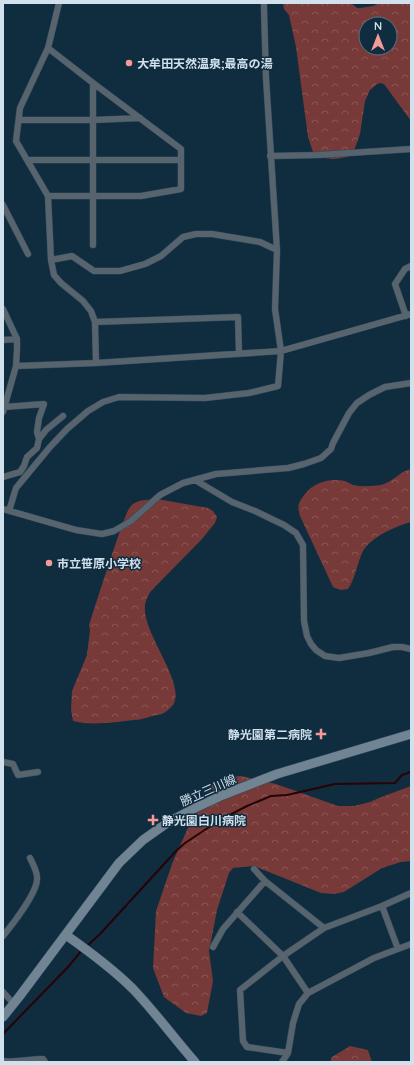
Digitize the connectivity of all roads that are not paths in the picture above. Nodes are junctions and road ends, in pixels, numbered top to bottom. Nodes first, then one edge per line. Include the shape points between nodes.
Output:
1 (59, 3) edge
2 (264, 3) edge
3 (48, 48) junction
4 (93, 83) junction
5 (140, 118) junction
6 (19, 120) junction
7 (93, 120) junction
8 (411, 149) edge
9 (270, 156) junction
10 (28, 160) junction
11 (93, 160) junction
12 (181, 160) junction
13 (93, 195) junction
14 (48, 196) junction
15 (3, 205) edge
16 (93, 245) dead end
17 (277, 250) junction
18 (28, 254) dead end
19 (51, 260) junction
20 (411, 266) edge
21 (3, 309) edge
22 (409, 315) edge
23 (94, 322) junction
24 (17, 338) junction
25 (3, 340) edge
26 (280, 351) junction
27 (239, 354) junction
28 (96, 363) junction
29 (16, 366) junction
30 (411, 383) edge
31 (4, 409) edge
32 (63, 416) dead end
33 (39, 439) junction
34 (3, 477) edge
35 (195, 480) junction
36 (6, 510) edge
37 (411, 650) edge
38 (411, 734) edge
39 (3, 762) edge
40 (38, 772) dead end
41 (30, 858) dead end
42 (254, 869) dead end
43 (265, 881) junction
44 (411, 893) edge
45 (382, 906) junction
46 (237, 912) junction
47 (324, 928) junction
48 (66, 935) junction
49 (3, 936) edge
50 (411, 944) edge
51 (213, 947) dead end
52 (398, 949) junction
53 (283, 956) junction
54 (3, 992) edge
55 (308, 993) junction
56 (14, 1004) junction
57 (3, 1017) edge
58 (288, 1053) junction
59 (3, 1061) edge
60 (45, 1062) edge
61 (195, 1062) edge
62 (282, 1062) edge

1 - 3 street
2 - 9 street
3 - 4 street
3 - 6 street via 20,108
4 - 5 street
4 - 7 street
5 - 7 street
5 - 12 street via 181,149
6 - 7 street
6 - 10 street via 16,141
7 - 11 street
8 - 9 street
9 - 17 street
10 - 11 street
10 - 14 street
11 - 12 street
11 - 13 street
12 - 13 street via 181,189 141,196
13 - 14 street
13 - 16 street
14 - 19 street
15 - 18 street
17 - 19 street via 260,242 196,234 183,236 161,256 145,264 120,271 94,271 72,256
17 - 26 street via 275,309
19 - 23 street via 54,275 83,301 91,311
20 - 22 street via 404,269 395,284
21 - 24 street
22 - 26 street
23 - 27 street via 238,317
23 - 28 street
24 - 25 street
24 - 29 street
26 - 27 street
26 - 36 street via 278,386 249,393 205,398 119,397 88,410 50,447 16,488
27 - 28 street
28 - 29 street
29 - 31 street
30 - 35 street via 385,387 357,404 349,413 331,449 321,458 288,468 216,474
31 - 33 street via 44,404 37,432
32 - 33 street
33 - 34 street via 37,448 27,456 20,472
35 - 36 street via 160,495 131,521 114,532 102,534 76,530
35 - 37 street via 232,502 296,533 303,545 304,622 307,636 316,650 325,656 339,658 393,647
38 - 48 main road, 勝立三川線 via 278,774 223,795 167,823 143,840 119,863
39 - 40 street via 13,764 18,775
41 - 49 street via 37,879 34,889
42 - 43 street
43 - 46 street
43 - 47 street
44 - 45 street
45 - 47 street
45 - 52 street
46 - 51 street
46 - 53 street
47 - 53 street
48 - 56 main road, 勝立三川線
48 - 61 main road via 118,974
50 - 52 street
52 - 55 street via 374,958
53 - 55 street
53 - 58 street via 240,990 243,1041 247,1047
54 - 56 street
55 - 58 street via 299,1004
56 - 57 main road, 勝立三川線
58 - 62 street
59 - 60 street via 37,1059

